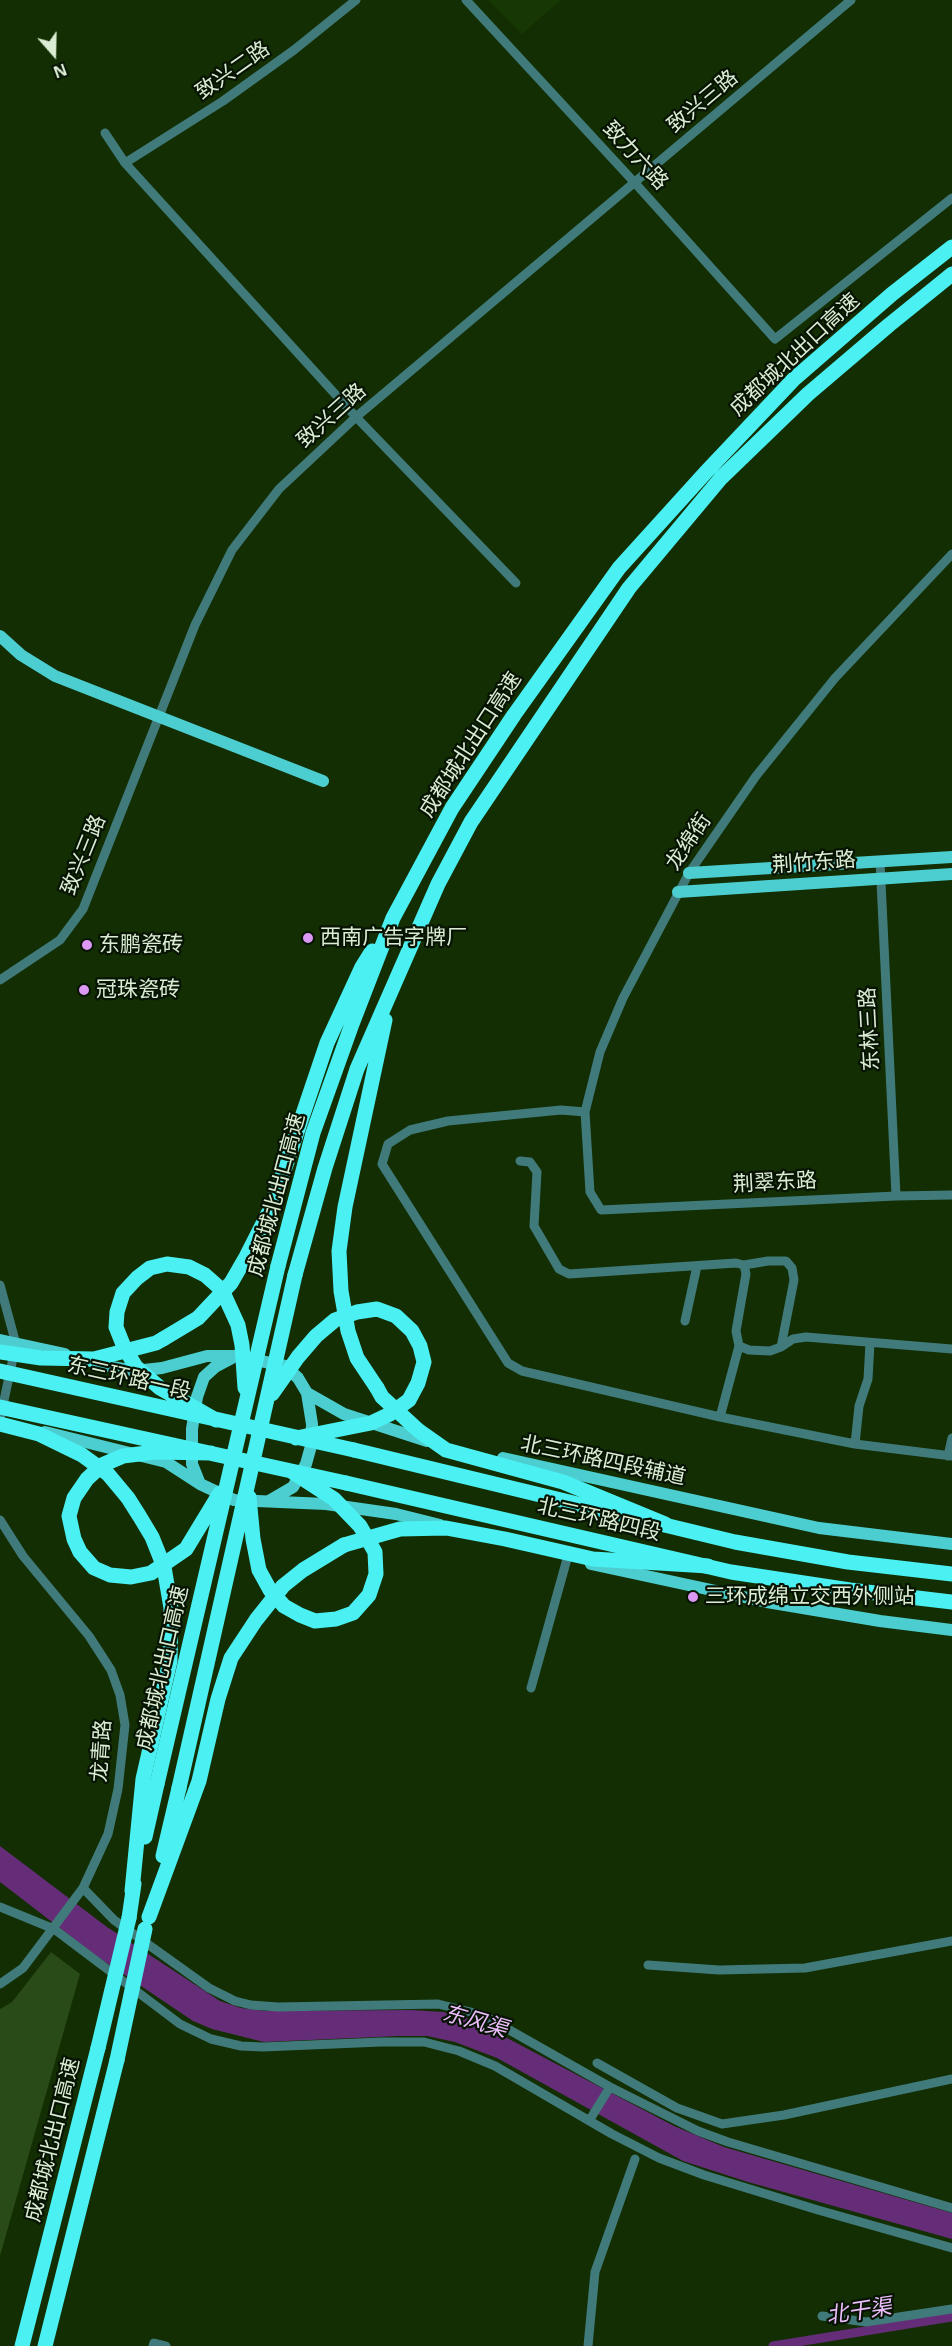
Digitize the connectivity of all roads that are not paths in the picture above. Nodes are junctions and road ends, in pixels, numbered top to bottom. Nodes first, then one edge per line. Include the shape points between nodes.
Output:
1 (356, 0) edge
2 (466, 0) edge
3 (851, 0) edge
4 (105, 133) dead end
5 (125, 163) junction
6 (635, 183) junction
7 (952, 198) edge
8 (952, 248) edge
9 (952, 274) edge
10 (356, 417) junction
11 (952, 554) edge
12 (516, 583) dead end
13 (0, 636) edge
14 (159, 718) junction
15 (323, 781) dead end
16 (952, 857) edge
17 (880, 861) junction
18 (689, 873) junction
19 (952, 874) edge
20 (881, 878) junction
21 (678, 892) junction
22 (393, 918) junction
23 (0, 980) edge
24 (392, 984) junction
25 (585, 1112) junction
26 (520, 1161) dead end
27 (952, 1195) edge
28 (896, 1196) junction
29 (601, 1210) joint
30 (697, 1266) junction
31 (744, 1266) junction
32 (0, 1285) edge
33 (685, 1321) dead end
34 (0, 1340) edge
35 (870, 1343) junction
36 (16, 1344) junction
37 (739, 1346) junction
38 (782, 1347) junction
39 (952, 1349) edge
40 (0, 1352) edge
41 (236, 1356) junction
42 (0, 1371) edge
43 (307, 1393) junction
44 (266, 1402) junction
45 (246, 1403) junction
46 (0, 1407) edge
47 (720, 1417) junction
48 (216, 1420) junction
49 (0, 1421) edge
50 (249, 1427) joint
51 (296, 1437) junction
52 (952, 1438) edge
53 (855, 1444) junction
54 (211, 1453) junction
55 (950, 1456) edge
56 (291, 1471) junction
57 (229, 1478) junction
58 (248, 1482) junction
59 (201, 1484) junction
60 (265, 1503) junction
61 (0, 1520) edge
62 (665, 1524) junction
63 (952, 1544) edge
64 (567, 1559) junction
65 (708, 1566) junction
66 (952, 1574) edge
67 (950, 1602) edge
68 (952, 1630) edge
69 (531, 1688) dead end
70 (83, 1889) junction
71 (132, 1891) junction
72 (0, 1907) edge
73 (147, 1923) junction
74 (54, 1929) junction
75 (952, 1941) edge
76 (648, 1965) dead end
77 (0, 1984) edge
78 (597, 2063) dead end
79 (952, 2079) edge
80 (610, 2086) junction
81 (589, 2121) junction
82 (635, 2159) dead end
83 (952, 2208) edge
84 (952, 2248) edge
85 (952, 2309) edge
86 (822, 2316) dead end
87 (153, 2345) edge
88 (22, 2346) edge
89 (45, 2346) edge
90 (166, 2346) edge
91 (588, 2346) edge

1 - 5 street, 致兴二路 via 223,101
2 - 6 street, 致力六路
3 - 6 street, 致兴三路
4 - 5 street
5 - 10 street
6 - 7 street, 致力六路 via 775,339
6 - 10 street, 致兴三路
8 - 22 highway, 成都城北出口高速 via 794,379 619,568 452,808
9 - 24 highway, 成都城北出口高速 via 808,394 721,478 629,588 471,822
10 - 12 street
10 - 14 street, 致兴三路 via 279,489 232,550 195,625
11 - 18 street, 龙绵街 via 835,678 756,776
13 - 14 main road via 21,655 56,676
14 - 15 main road
14 - 23 street, 致兴三路 via 83,909 60,940
16 - 17 main road
17 - 18 main road
17 - 20 street, 东林三路
18 - 21 street, 龙绵街
19 - 20 main road, 荆竹东路
20 - 21 main road, 荆竹东路
20 - 28 street, 东林三路
21 - 25 street, 龙绵街 via 600,1052
22 - 40 highway, bridge via 362,968 327,1043 272,1206 231,1284 198,1318 156,1343 94,1359
22 - 45 highway, 成都城北出口高速, bridge via 313,1134
24 - 44 highway, 成都城北出口高速, bridge via 357,1069 325,1167
24 - 62 highway, bridge via 339,1251 341,1292 357,1358 382,1397 446,1450 563,1482
25 - 29 street, 龙绵街 via 590,1192
25 - 47 street via 561,1110 448,1121 410,1130 388,1144 382,1164 508,1363 522,1371
26 - 30 street via 530,1162 537,1172 534,1226 560,1269 569,1274
27 - 28 street, 荆翠东路
28 - 29 street, 荆翠东路
30 - 31 street
30 - 33 street
31 - 37 street via 736,1331
31 - 38 street via 786,1262 792,1268 794,1280
32 - 36 street
34 - 36 main road
35 - 38 street via 806,1337 793,1339
35 - 39 street
35 - 53 street via 868,1379 859,1406
36 - 41 main road via 135,1371 207,1356
36 - 49 street
37 - 38 street via 770,1351
37 - 47 street
41 - 43 main road, 北三环路四段辅道 via 285,1366
41 - 59 main road via 204,1377 197,1397 192,1464
42 - 48 highway, 东三环路一段, bridge
43 - 60 main road via 312,1424 306,1464 292,1487
43 - 63 main road, 北三环路四段辅道 via 344,1414 449,1446 819,1528
44 - 51 highway, bridge via 298,1357 335,1320 357,1311 377,1309 396,1316 412,1331 424,1362 409,1400 371,1423
44 - 58 highway, 成都城北出口高速, bridge
45 - 48 highway, bridge via 238,1325 222,1290 189,1267 167,1264 150,1268 123,1293 116,1328 124,1347 136,1367 160,1388
45 - 57 highway, 成都城北出口高速, bridge
46 - 54 highway, bridge
47 - 53 street
48 - 50 highway, 东三环路一段, bridge
49 - 59 main road via 166,1462
49 - 71 highway via 82,1455 108,1474 152,1537 164,1567 171,1608 170,1661 143,1779
50 - 51 highway, 北三环路四段, bridge
51 - 62 highway, 北三环路四段, bridge
52 - 55 street
53 - 55 street
54 - 56 highway, 北三环路四段, bridge
54 - 57 highway, bridge via 155,1452 123,1456 102,1466 74,1498 69,1516 80,1552 94,1568 110,1575 131,1577 151,1573 186,1549
56 - 58 highway, bridge via 334,1499 360,1526 375,1552 376,1574 369,1595 353,1613 315,1621 284,1606 270,1590 259,1570
56 - 65 highway, 北三环路四段, bridge
57 - 71 highway, 成都城北出口高速, bridge
58 - 73 highway, 成都城北出口高速, bridge
59 - 60 main road via 234,1500
60 - 64 main road via 326,1504 396,1514
61 - 70 street, 龙青路 via 23,1556 89,1636 111,1670 120,1695 125,1725 118,1790 108,1834
62 - 66 highway, 北三环路四段 via 735,1542 848,1562
64 - 68 main road via 767,1602
64 - 69 street
65 - 67 highway, 北三环路四段
65 - 73 highway, bridge via 593,1559 446,1528 400,1529 344,1545 303,1570 283,1586 231,1658 199,1781
70 - 74 street, 龙青路
70 - 80 street via 114,1920 209,1988 235,2001 278,2007 438,2004 465,2010 492,2020
71 - 88 highway, 成都城北出口高速, bridge via 98,2048
72 - 74 street
73 - 89 highway, 成都城北出口高速, bridge
74 - 77 street, 龙青路 via 23,1968
74 - 81 street via 180,2024 211,2038 263,2047 424,2042 495,2066
75 - 76 street via 805,1968 719,1970
78 - 79 street via 677,2108 722,2124 784,2115
80 - 81 street
80 - 83 street via 728,2142
81 - 84 street via 659,2158 704,2175
82 - 91 street via 596,2272
85 - 86 street via 866,2322
87 - 90 street

